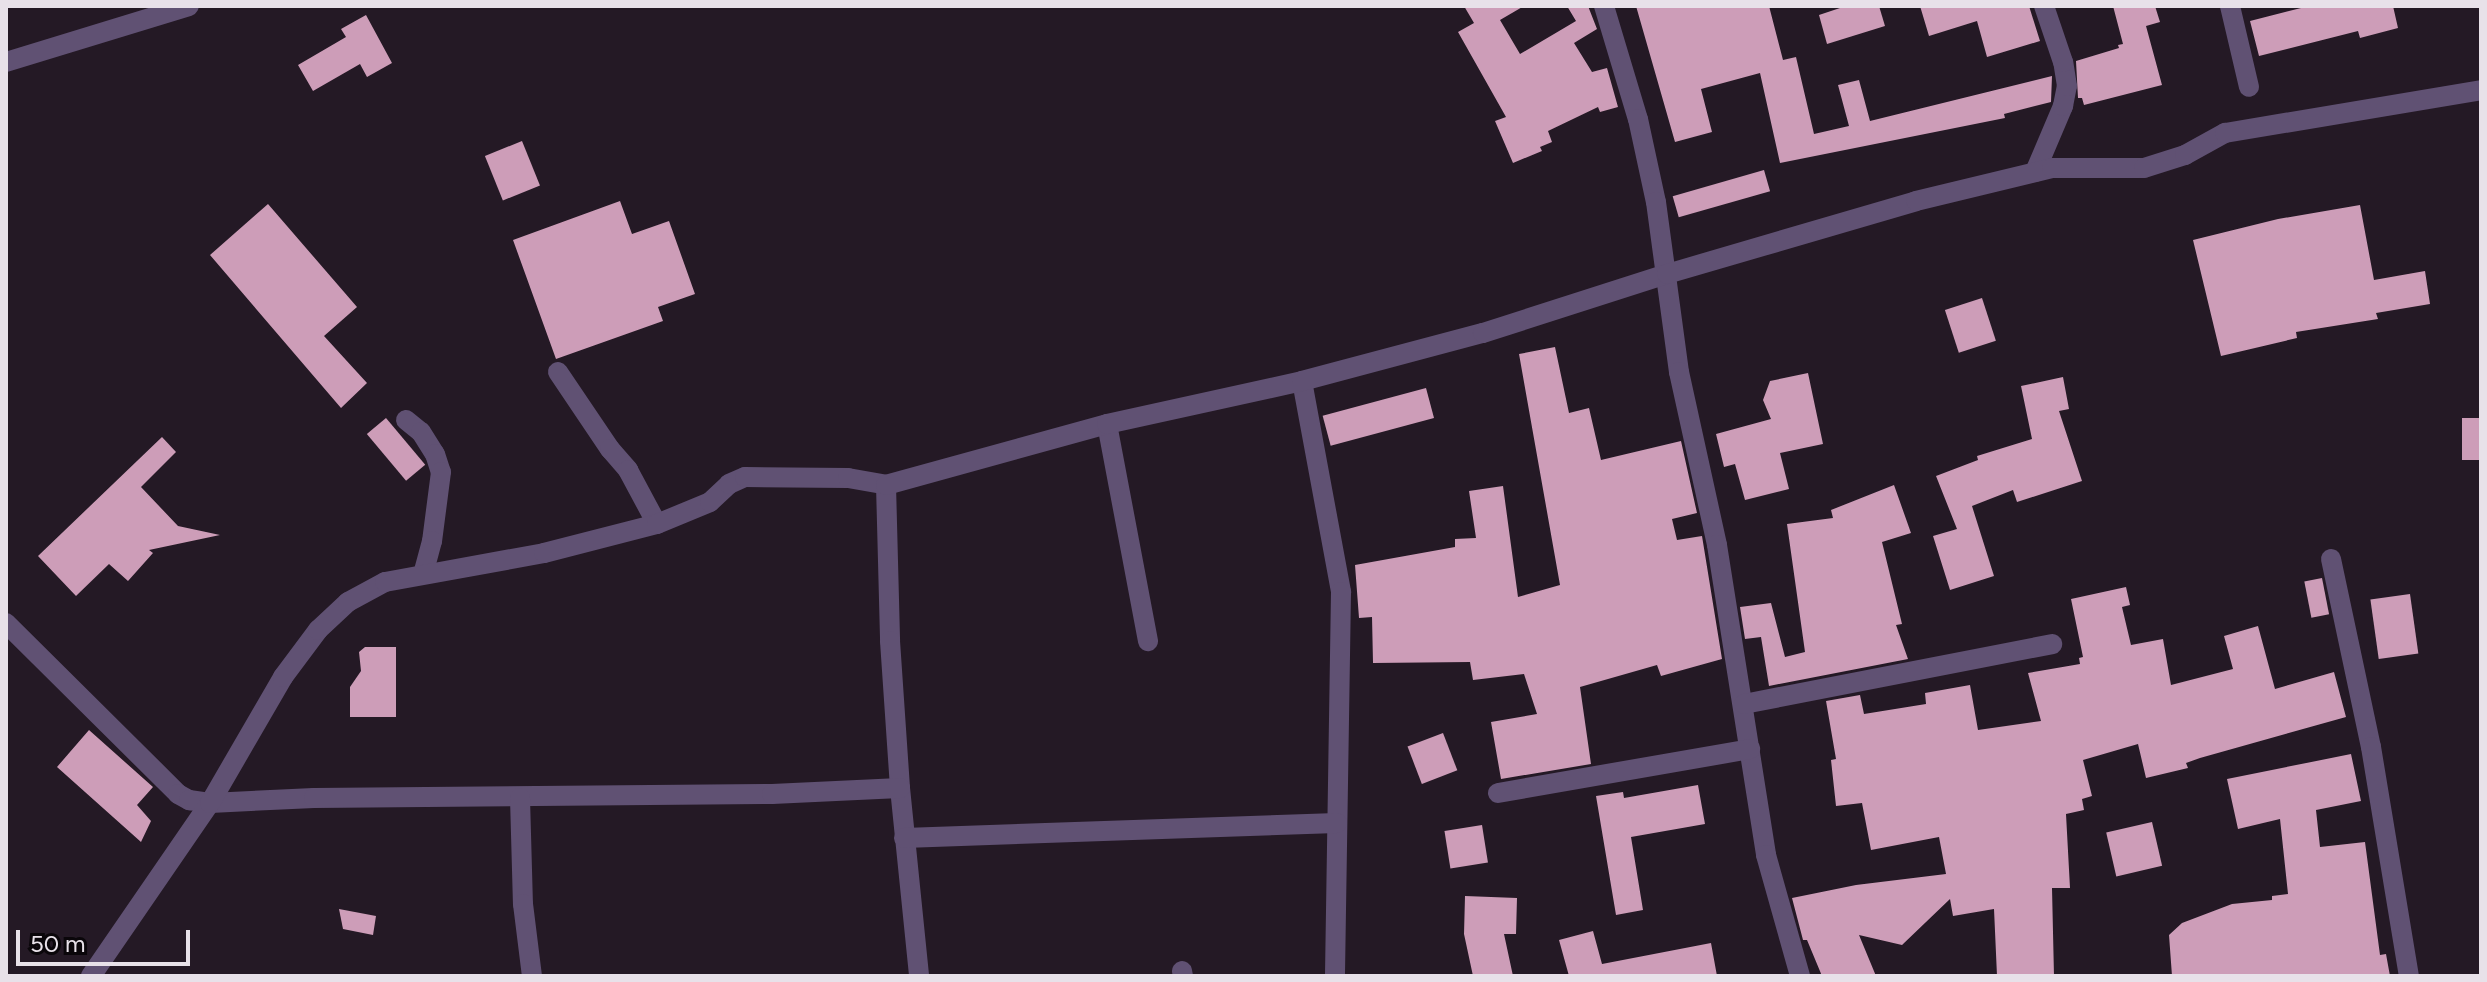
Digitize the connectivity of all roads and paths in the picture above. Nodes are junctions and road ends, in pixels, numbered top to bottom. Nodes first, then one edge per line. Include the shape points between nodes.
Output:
1 (189, 6) edge
2 (1604, 6) edge
3 (2044, 6) edge
4 (2230, 6) edge
5 (6, 62) edge
6 (2249, 87) dead end
7 (2481, 90) edge
8 (2035, 172) junction
9 (1667, 274) junction
10 (558, 372) dead end
11 (1302, 381) junction
12 (406, 420) dead end
13 (1107, 424) junction
14 (886, 485) junction
15 (657, 524) junction
16 (2331, 559) dead end
17 (423, 574) junction
18 (6, 623) edge
19 (1148, 641) dead end
20 (2052, 644) dead end
21 (1744, 704) junction
22 (1750, 749) junction
23 (900, 788) junction
24 (1498, 793) dead end
25 (520, 798) junction
26 (210, 803) junction
27 (1337, 823) junction
28 (904, 838) junction
29 (91, 976) edge
30 (532, 976) edge
31 (919, 976) edge
32 (1335, 976) edge
33 (1800, 976) edge
34 (2409, 976) edge

1 - 5 street
2 - 9 street via 1638,119
3 - 8 street via 2067,86
4 - 6 street
7 - 8 street via 2225,133 2185,155 2144,168
8 - 9 street
9 - 11 street via 1483,333
9 - 21 street via 1679,372 1717,545
10 - 15 street via 628,470
11 - 13 street
11 - 27 street via 1341,592
12 - 17 street via 421,432 441,472
13 - 14 street
13 - 19 street
14 - 15 street via 848,478 745,477 710,502
14 - 23 street
15 - 17 street via 544,553
16 - 34 street via 2371,747
17 - 26 street via 385,582 348,602 318,630 283,677
18 - 26 street via 178,794
20 - 21 street
21 - 22 street
22 - 24 street
22 - 33 street via 1766,855
23 - 25 street
23 - 28 street
25 - 26 street
25 - 30 street via 523,904
26 - 29 street
27 - 28 street
27 - 32 street
28 - 31 street

